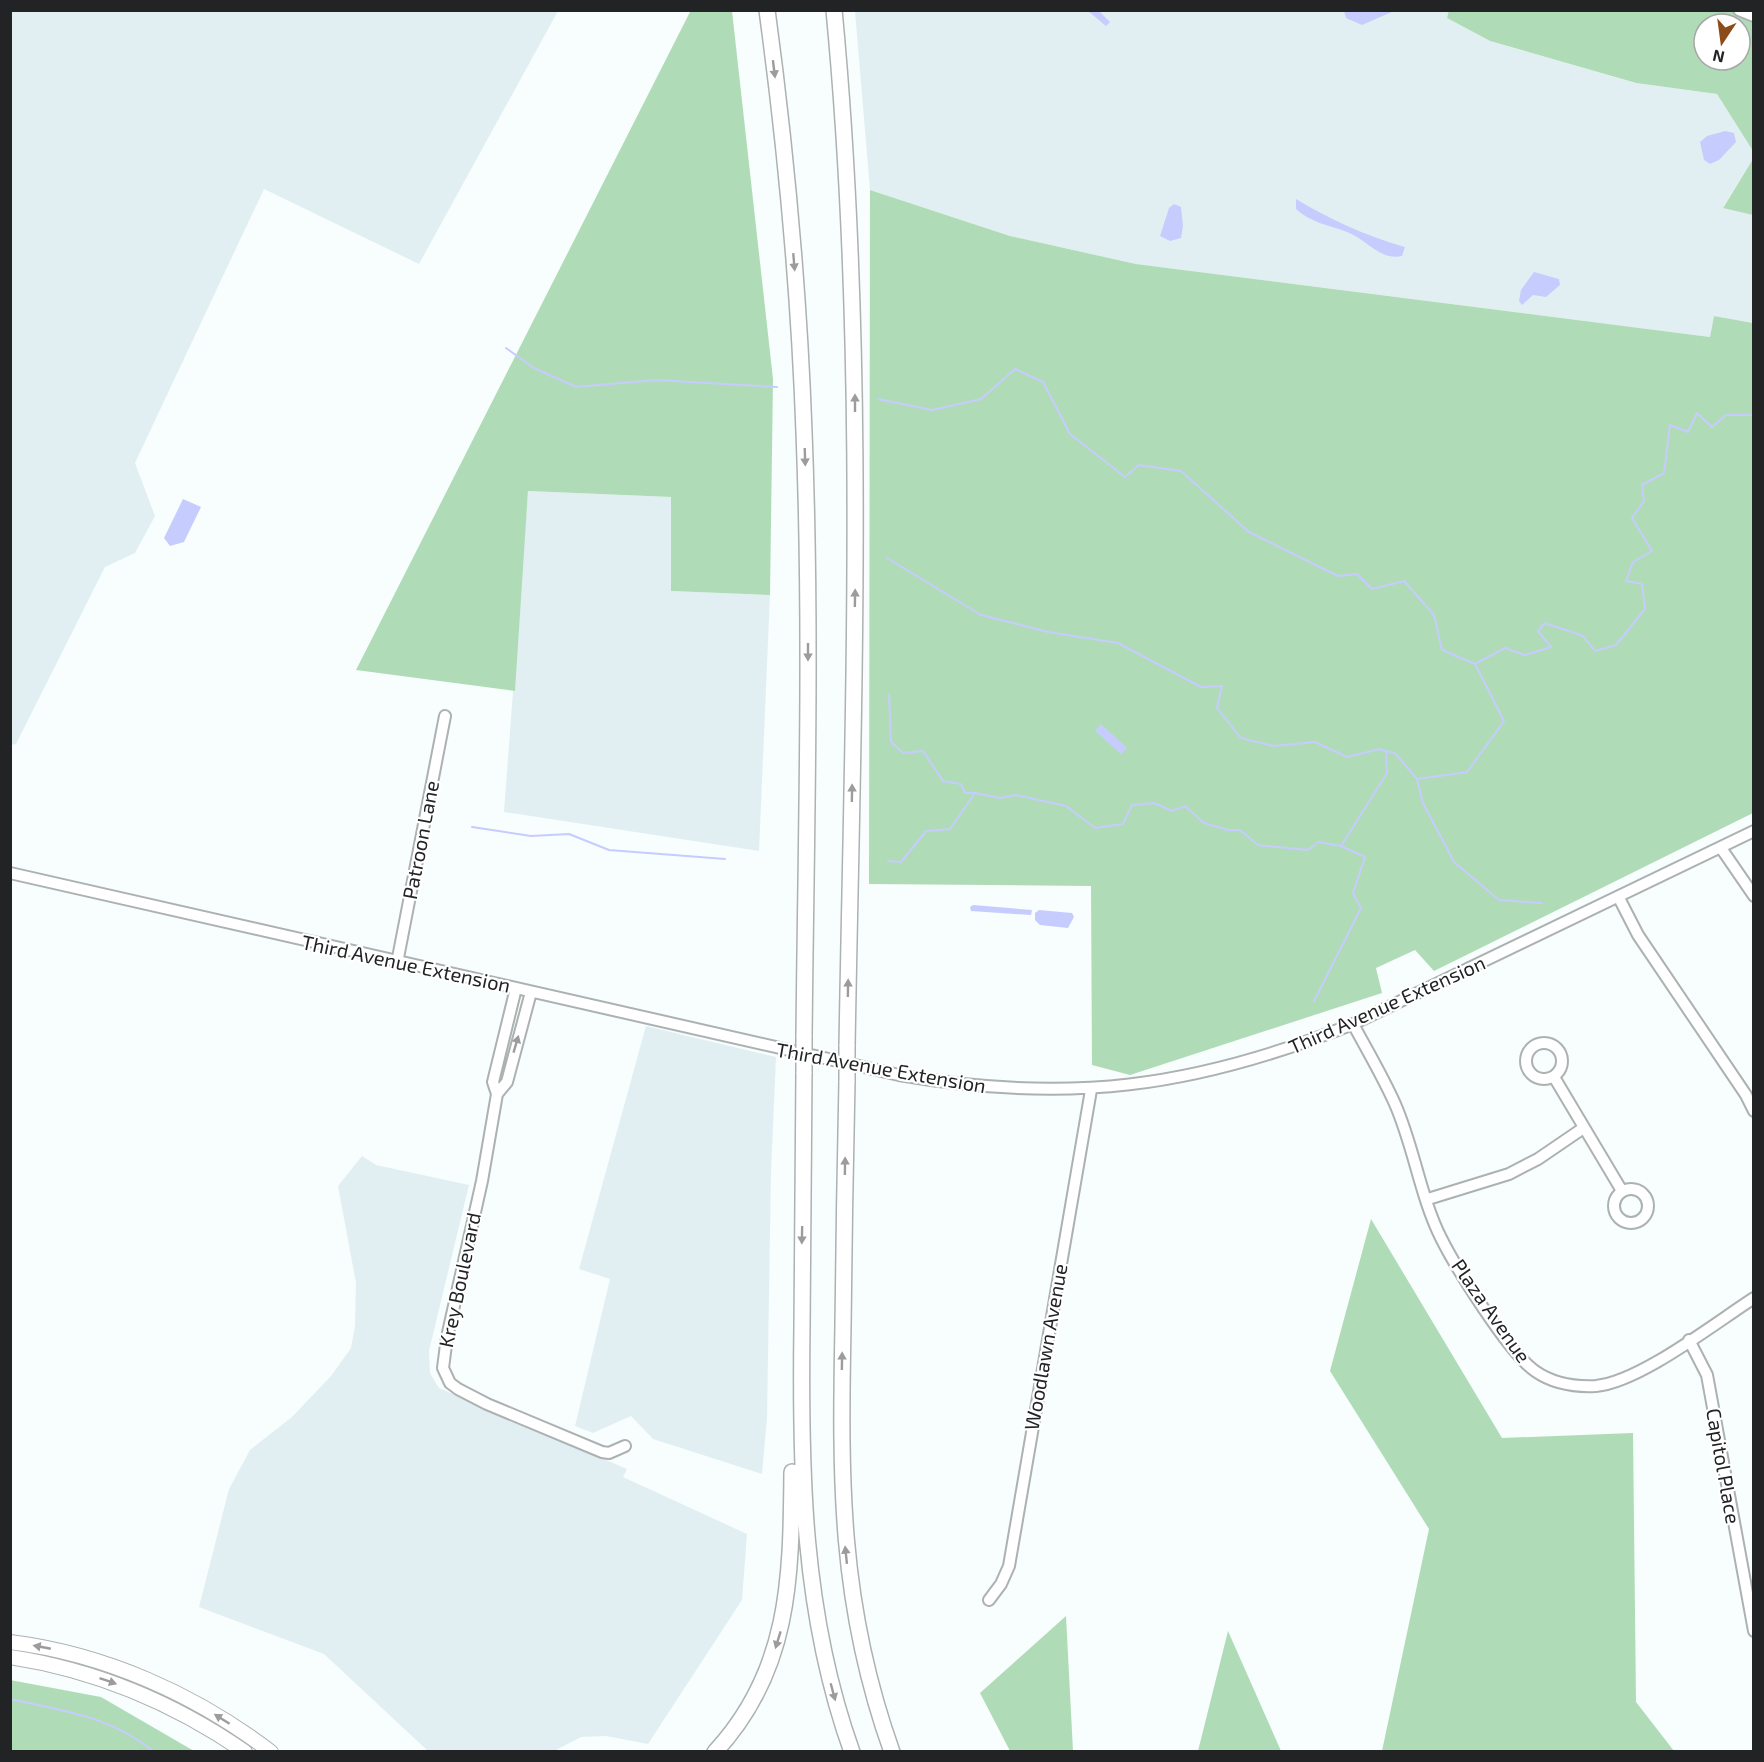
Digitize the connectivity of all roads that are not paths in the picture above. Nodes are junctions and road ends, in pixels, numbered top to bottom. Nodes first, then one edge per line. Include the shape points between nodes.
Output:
1 (767, 10) edge
2 (834, 10) edge
3 (1739, 10) edge
4 (1754, 16) edge
5 (445, 716) dead end
6 (1754, 831) edge
7 (1721, 848) junction
8 (10, 873) edge
9 (1754, 896) edge
10 (1618, 898) junction
11 (397, 963) junction
12 (516, 988) junction
13 (531, 992) junction
14 (1353, 1024) junction
15 (1554, 1077) dead end
16 (1091, 1090) junction
17 (497, 1094) junction
18 (1754, 1111) edge
19 (1582, 1129) junction
20 (1622, 1191) dead end
21 (1428, 1199) junction
22 (1754, 1298) edge
23 (1689, 1340) junction
24 (801, 1349) junction
25 (626, 1446) dead end
26 (989, 1600) dead end
27 (1754, 1631) edge
28 (10, 1642) edge
29 (10, 1657) edge
30 (245, 1752) edge
31 (271, 1752) edge
32 (715, 1752) edge
33 (852, 1752) edge
34 (892, 1752) edge

1 -> 24 highway, bridge via 793,249 805,446 808,667
34 -> 2 highway, bridge via 859,1640 843,1518 856,529 846,150
3 - 4 street
5 - 11 street, Patroon Lane
6 - 7 street, Third Avenue Extension
7 - 9 street
7 - 10 street, Third Avenue Extension
8 - 11 street, Third Avenue Extension
10 - 14 street, Third Avenue Extension
10 - 18 street via 1638,935
11 - 12 street, Third Avenue Extension
12 - 13 street, Third Avenue Extension
12 - 17 street, Krey Boulevard via 493,1082
13 - 16 street, Third Avenue Extension via 910,1077 998,1089
17 -> 13 street, Krey Boulevard via 507,1082
14 - 16 street, Third Avenue Extension via 1256,1060 1166,1080
14 - 21 street, Plaza Avenue via 1395,1104
15 - 19 street
16 - 26 street, Woodlawn Avenue via 1009,1566
17 - 25 street, Krey Boulevard via 442,1360 446,1376 458,1389 488,1404 602,1452
19 - 20 street
19 - 21 street via 1509,1174
21 - 23 street, Plaza Avenue via 1440,1237 1483,1305 1525,1364 1548,1378 1574,1385 1612,1382
22 - 23 street, Plaza Avenue
23 - 27 street, Capitol Place via 1707,1375
24 -> 32 highway via 793,1414 790,1558 784,1616 760,1686
24 -> 33 highway via 802,1488 810,1582 826,1664
31 -> 28 main road via 218,1715 132,1673 74,1654
29 -> 30 main road via 70,1669 127,1688 183,1714

